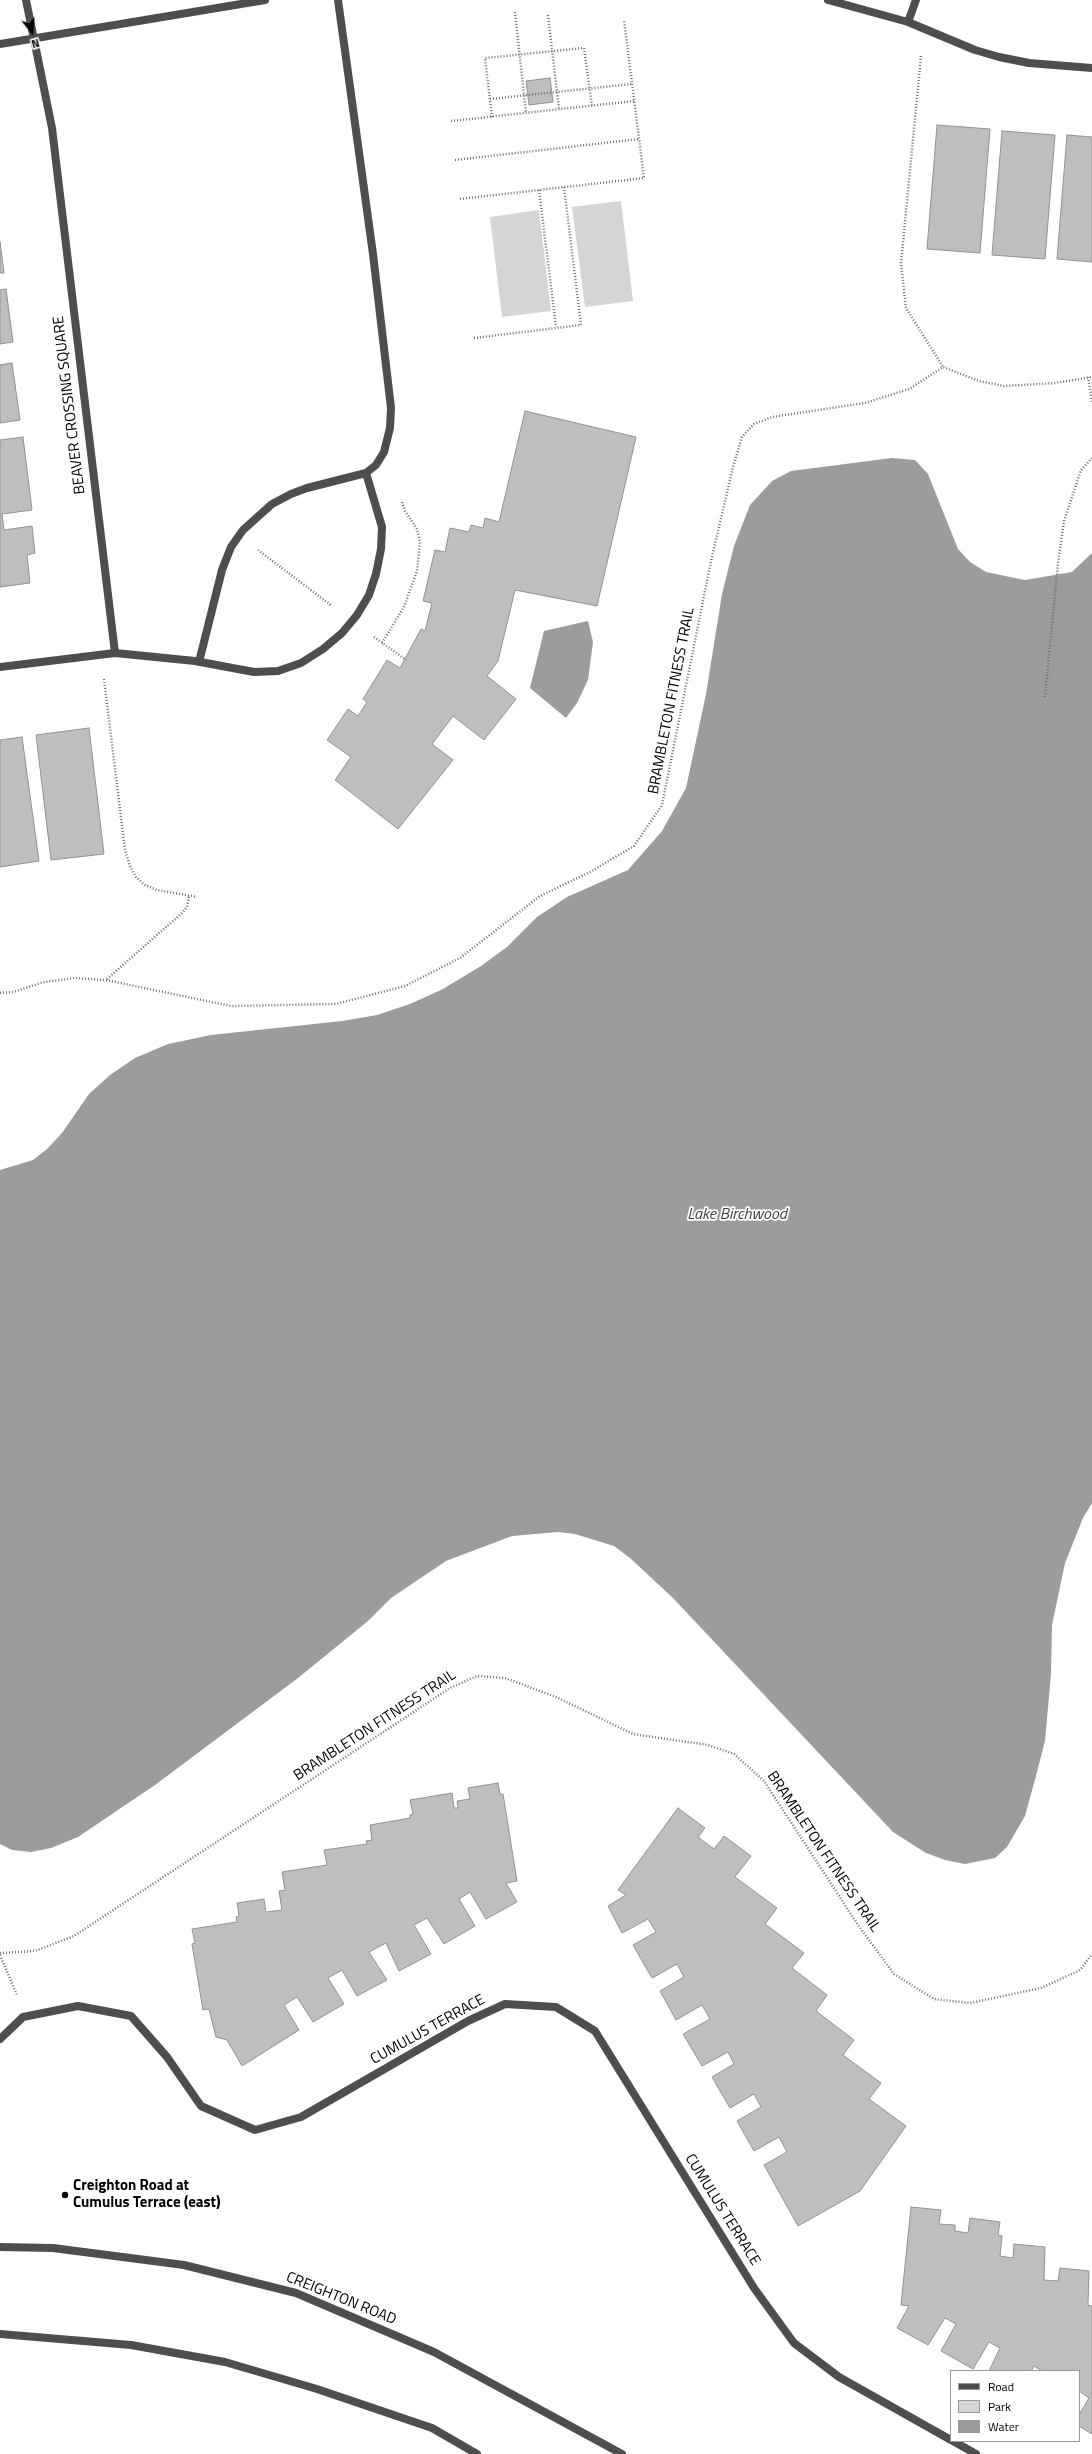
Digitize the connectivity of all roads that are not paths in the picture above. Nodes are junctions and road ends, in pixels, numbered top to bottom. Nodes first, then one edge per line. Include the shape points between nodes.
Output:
1 (26, 0) edge
2 (264, 0) edge
3 (338, 0) edge
4 (828, 0) edge
5 (916, 0) edge
6 (908, 22) junction
7 (35, 39) junction
8 (0, 44) edge
9 (1092, 68) edge
10 (366, 473) junction
11 (115, 653) junction
12 (199, 662) junction
13 (0, 667) edge
14 (0, 2039) edge
15 (0, 2247) edge
16 (0, 2334) edge
17 (950, 2439) edge
18 (955, 2442) edge
19 (477, 2454) edge
20 (622, 2454) edge
21 (976, 2454) edge

1 - 7 street, BEAVER CROSSING SQUARE
2 - 7 street
3 - 10 street via 391,408 390,428 384,452 376,465
4 - 6 street
5 - 6 street
6 - 9 street via 974,50 999,57 1029,63
7 - 8 street
7 - 11 street, BEAVER CROSSING SQUARE via 52,128
10 - 12 street via 290,494 261,513 243,530 231,547 222,570
10 - 12 street via 382,527 381,549 369,595 347,627 323,649 302,663 278,671 254,672
11 - 12 street
11 - 13 street
14 - 17 street, CUMULUS TERRACE via 23,2018 78,2006 131,2016 167,2057 201,2106 255,2130 301,2117 468,2021 505,2004 556,2007 595,2031 754,2288 794,2343 839,2377
15 - 20 street, CREIGHTON ROAD via 53,2248 184,2265 296,2293 434,2352
16 - 19 street via 131,2345 225,2362 318,2389 432,2428
18 - 21 street, CUMULUS TERRACE

